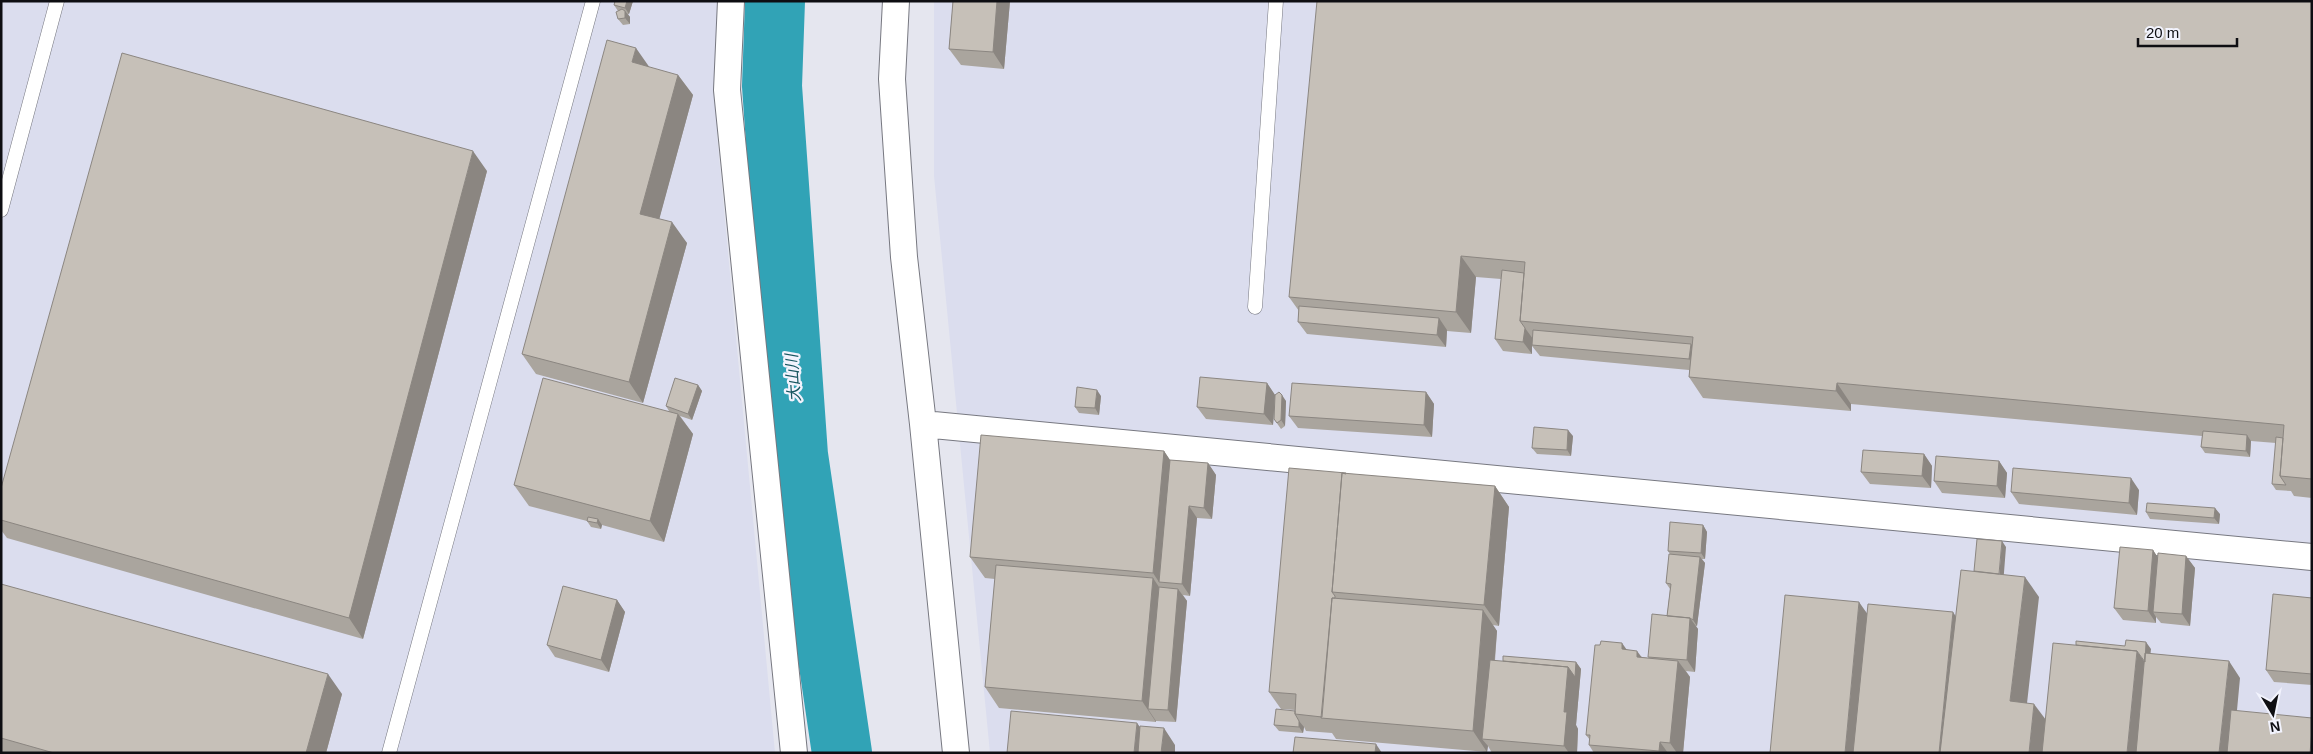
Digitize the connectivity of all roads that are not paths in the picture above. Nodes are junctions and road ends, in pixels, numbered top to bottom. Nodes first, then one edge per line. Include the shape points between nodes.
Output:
1 (57, 1) edge
2 (593, 1) edge
3 (731, 1) edge
4 (896, 1) edge
5 (1276, 1) edge
6 (1, 210) edge
7 (1254, 307) dead end
8 (924, 424) junction
9 (2312, 557) edge
10 (389, 753) edge
11 (794, 753) edge
12 (956, 753) edge

1 - 6 lane
2 - 10 lane
3 - 11 street via 728,90
4 - 8 street via 893,98 904,257
5 - 7 lane
8 - 9 street
8 - 12 street

